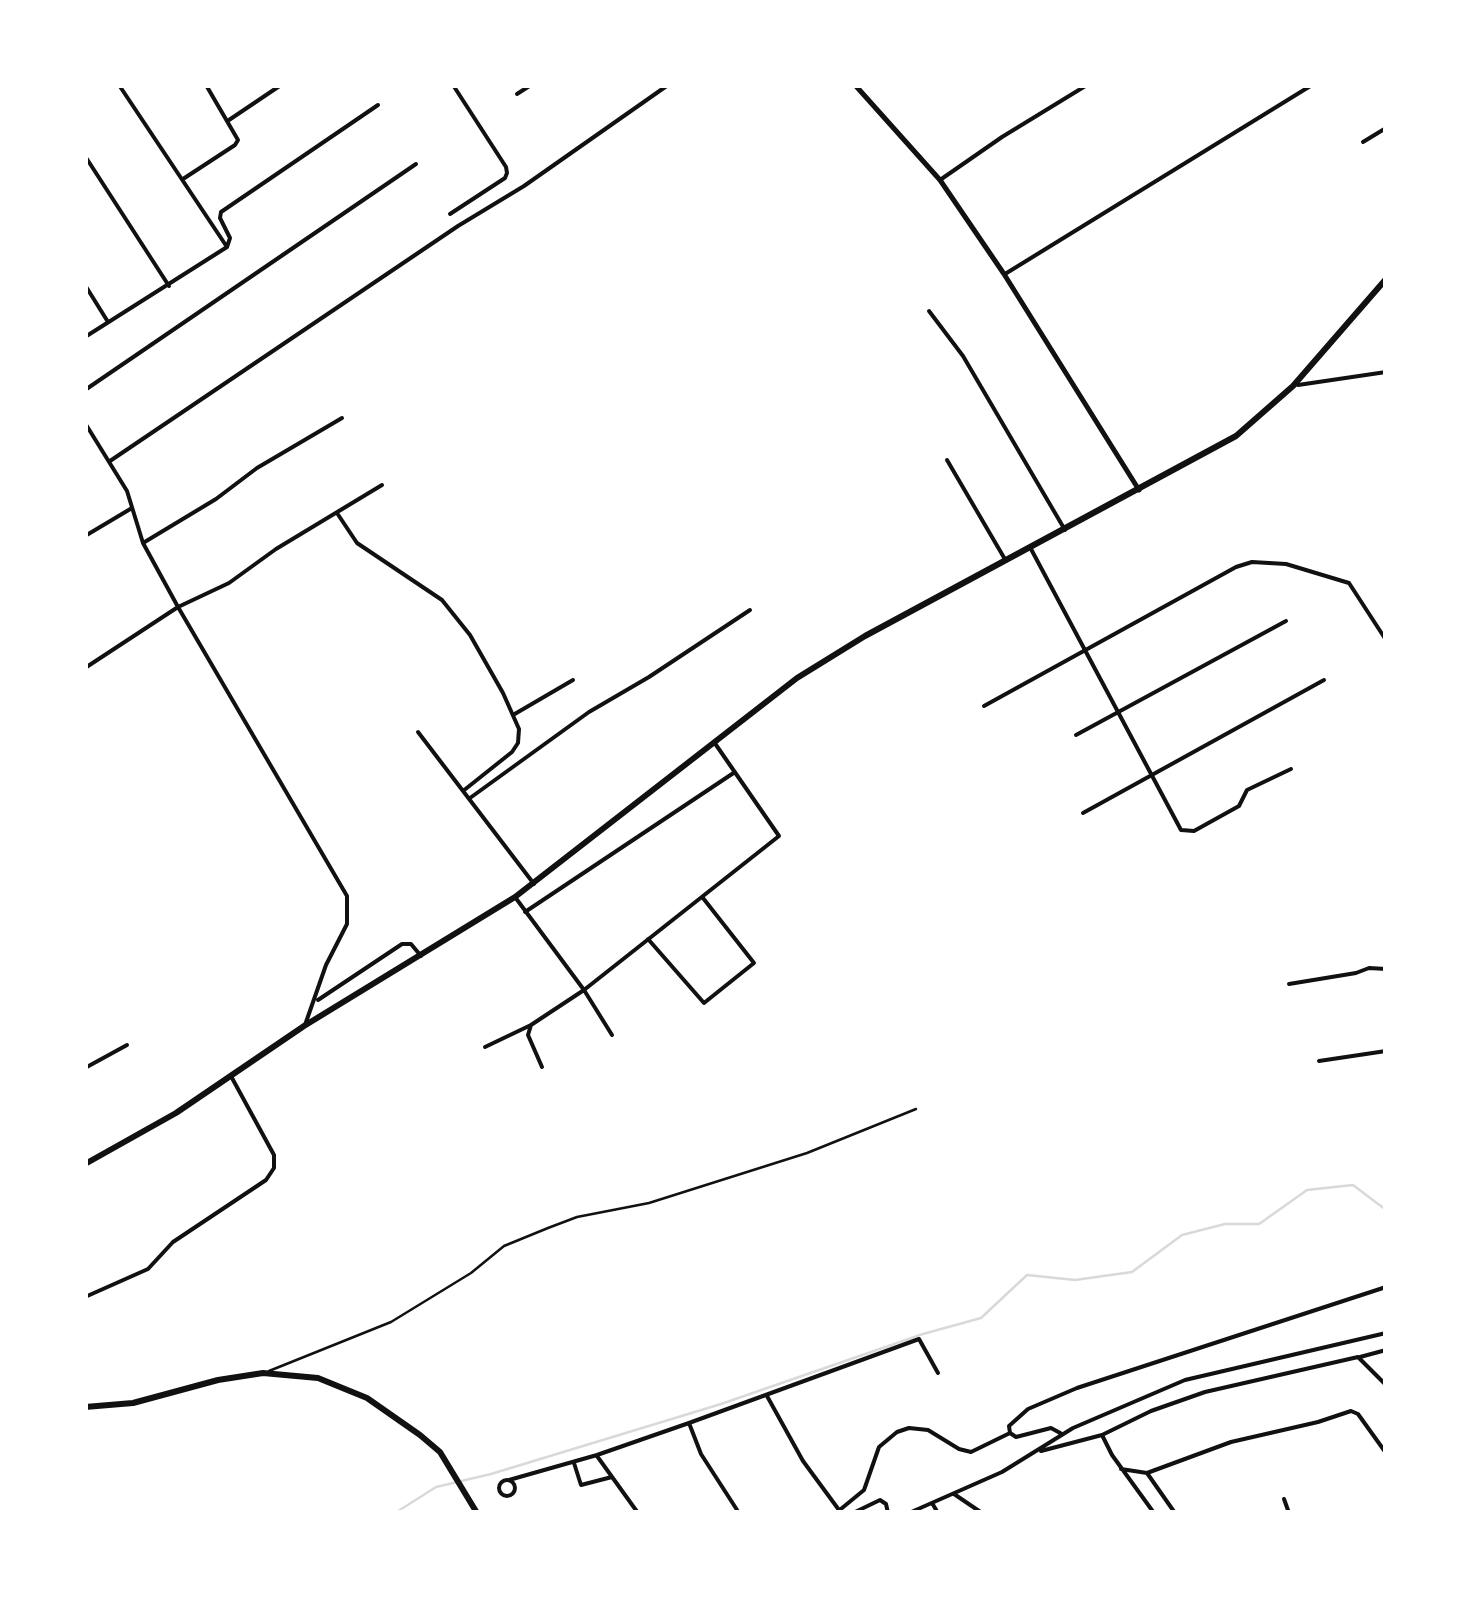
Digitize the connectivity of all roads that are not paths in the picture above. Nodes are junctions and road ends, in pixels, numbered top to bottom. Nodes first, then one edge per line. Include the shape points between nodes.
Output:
1 (119, 85) edge
2 (206, 85) edge
3 (281, 85) edge
4 (453, 85) edge
5 (531, 85) edge
6 (668, 85) edge
7 (856, 85) edge
8 (1087, 85) edge
9 (1312, 85) edge
10 (517, 94) dead end
11 (378, 104) dead end
12 (229, 120) junction
13 (1386, 128) edge
14 (1362, 142) dead end
15 (85, 156) edge
16 (416, 164) dead end
17 (183, 179) junction
18 (940, 180) junction
19 (450, 214) dead end
20 (227, 248) junction
21 (1004, 274) junction
22 (1386, 279) edge
23 (85, 285) edge
24 (169, 286) junction
25 (929, 311) dead end
26 (108, 322) junction
27 (85, 337) edge
28 (1386, 372) edge
29 (1293, 386) junction
30 (85, 390) edge
31 (342, 418) dead end
32 (86, 427) edge
33 (947, 460) dead end
34 (110, 461) junction
35 (382, 485) dead end
36 (1139, 490) junction
37 (132, 508) junction
38 (337, 513) junction
39 (1065, 530) junction
40 (85, 536) edge
41 (144, 542) junction
42 (1030, 549) junction
43 (1006, 561) junction
44 (178, 607) junction
45 (750, 610) dead end
46 (1286, 622) dead end
47 (1386, 640) edge
48 (1085, 650) junction
49 (85, 668) edge
50 (573, 680) dead end
51 (1324, 680) dead end
52 (984, 706) dead end
53 (1118, 712) junction
54 (513, 715) junction
55 (418, 732) dead end
56 (1076, 735) dead end
57 (714, 742) junction
58 (1290, 769) dead end
59 (735, 772) junction
60 (1153, 774) junction
61 (463, 791) junction
62 (470, 798) junction
63 (1084, 812) dead end
64 (534, 884) junction
65 (514, 897) junction
66 (703, 898) junction
67 (525, 912) junction
68 (648, 939) junction
69 (375, 949) dead end
70 (380, 956) junction
71 (420, 956) junction
72 (1386, 968) edge
73 (1290, 984) dead end
74 (584, 990) junction
75 (315, 1002) junction
76 (531, 1025) junction
77 (304, 1026) junction
78 (612, 1036) dead end
79 (127, 1045) dead end
80 (485, 1047) dead end
81 (1386, 1051) edge
82 (1319, 1061) dead end
83 (85, 1068) edge
84 (542, 1068) dead end
85 (230, 1074) junction
86 (916, 1109) dead end
87 (85, 1164) edge
88 (1386, 1287) edge
89 (85, 1296) edge
90 (1386, 1333) edge
91 (1386, 1350) edge
92 (1360, 1357) junction
93 (263, 1373) junction
94 (938, 1373) dead end
95 (1386, 1385) edge
96 (766, 1394) junction
97 (85, 1407) edge
98 (689, 1424) junction
99 (1010, 1434) junction
100 (1062, 1434) junction
101 (1102, 1435) junction
102 (1036, 1452) junction
103 (1386, 1454) edge
104 (597, 1455) junction
105 (573, 1461) junction
106 (1121, 1469) junction
107 (1148, 1473) junction
108 (612, 1477) junction
109 (509, 1480) dead end
110 (954, 1494) junction
111 (1284, 1500) dead end
112 (932, 1503) junction
113 (837, 1512) edge
114 (477, 1513) edge
115 (638, 1513) edge
116 (739, 1513) edge
117 (852, 1513) edge
118 (888, 1513) edge
119 (909, 1513) edge
120 (938, 1513) edge
121 (982, 1513) edge
122 (1154, 1513) edge
123 (1175, 1513) edge
124 (1288, 1513) edge

1 - 17 street
2 - 12 street
3 - 12 street
4 - 19 street via 507,173
5 - 10 street
6 - 34 street
7 - 18 street
8 - 18 street
9 - 21 street
11 - 20 street via 220,212
12 - 17 street via 235,145
13 - 14 street
15 - 24 street
16 - 30 street
17 - 20 street
18 - 21 street
20 - 24 street
21 - 36 street
22 - 29 main road
23 - 26 street
24 - 26 street
25 - 39 street via 963,356
26 - 27 street
28 - 29 street
29 - 36 main road via 1236,436
31 - 41 street
32 - 34 street
33 - 43 street
34 - 37 street
35 - 38 street
36 - 39 main road
37 - 40 street
37 - 41 street
38 - 44 street via 229,583
38 - 54 street via 357,542 428,589 470,635
39 - 42 main road
41 - 44 street
42 - 43 main road
42 - 48 street
43 - 57 main road via 851,644
44 - 49 street
44 - 75 street via 347,896 347,924
45 - 62 street via 589,712
46 - 53 street
47 - 48 street via 1349,583 1286,564 1252,562
48 - 52 street
48 - 53 street
50 - 54 street
51 - 60 street
53 - 56 street
53 - 60 street
54 - 61 street via 516,748
55 - 61 street
57 - 59 street
57 - 64 main road
58 - 60 street via 1247,790 1239,806 1186,832
59 - 66 street via 780,836
59 - 67 street
60 - 63 street
61 - 62 street
62 - 64 street
64 - 65 main road
65 - 67 street
65 - 71 main road
66 - 68 street
66 - 68 street via 754,960 704,1002
67 - 74 street
68 - 74 street
69 - 70 street
70 - 71 street via 411,944
70 - 75 street
71 - 77 main road
72 - 73 street
74 - 76 street
74 - 78 street
75 - 77 street
76 - 80 street
76 - 84 street via 528,1035
77 - 85 main road
79 - 83 street
81 - 82 street
85 - 87 main road
85 - 89 street via 274,1155 274,1168 266,1180 172,1242 148,1269
86 - 93 lane via 807,1153 528,1236 391,1322
88 - 99 street via 1076,1388 1028,1408 1010,1424
90 - 100 street via 1185,1380
91 - 92 street
92 - 95 street
92 - 101 street via 1205,1392
93 - 97 main road via 133,1403
93 - 114 main road via 306,1375 356,1392 400,1419 440,1452
94 - 96 street via 919,1339
96 - 98 street
96 - 113 street
98 - 104 street
98 - 116 street
99 - 100 street via 1051,1428
99 - 113 street via 971,1452 928,1430 903,1429 879,1447 864,1490
100 - 102 street
101 - 102 street
101 - 106 street
102 - 110 street
103 - 107 street via 1351,1412 1231,1442
104 - 105 street
104 - 108 street
105 - 108 street via 582,1485
105 - 109 street
106 - 107 street
106 - 122 street
107 - 123 street
108 - 115 street
110 - 112 street
110 - 121 street
111 - 124 street
112 - 119 street
112 - 120 street
117 - 118 street via 878,1500

